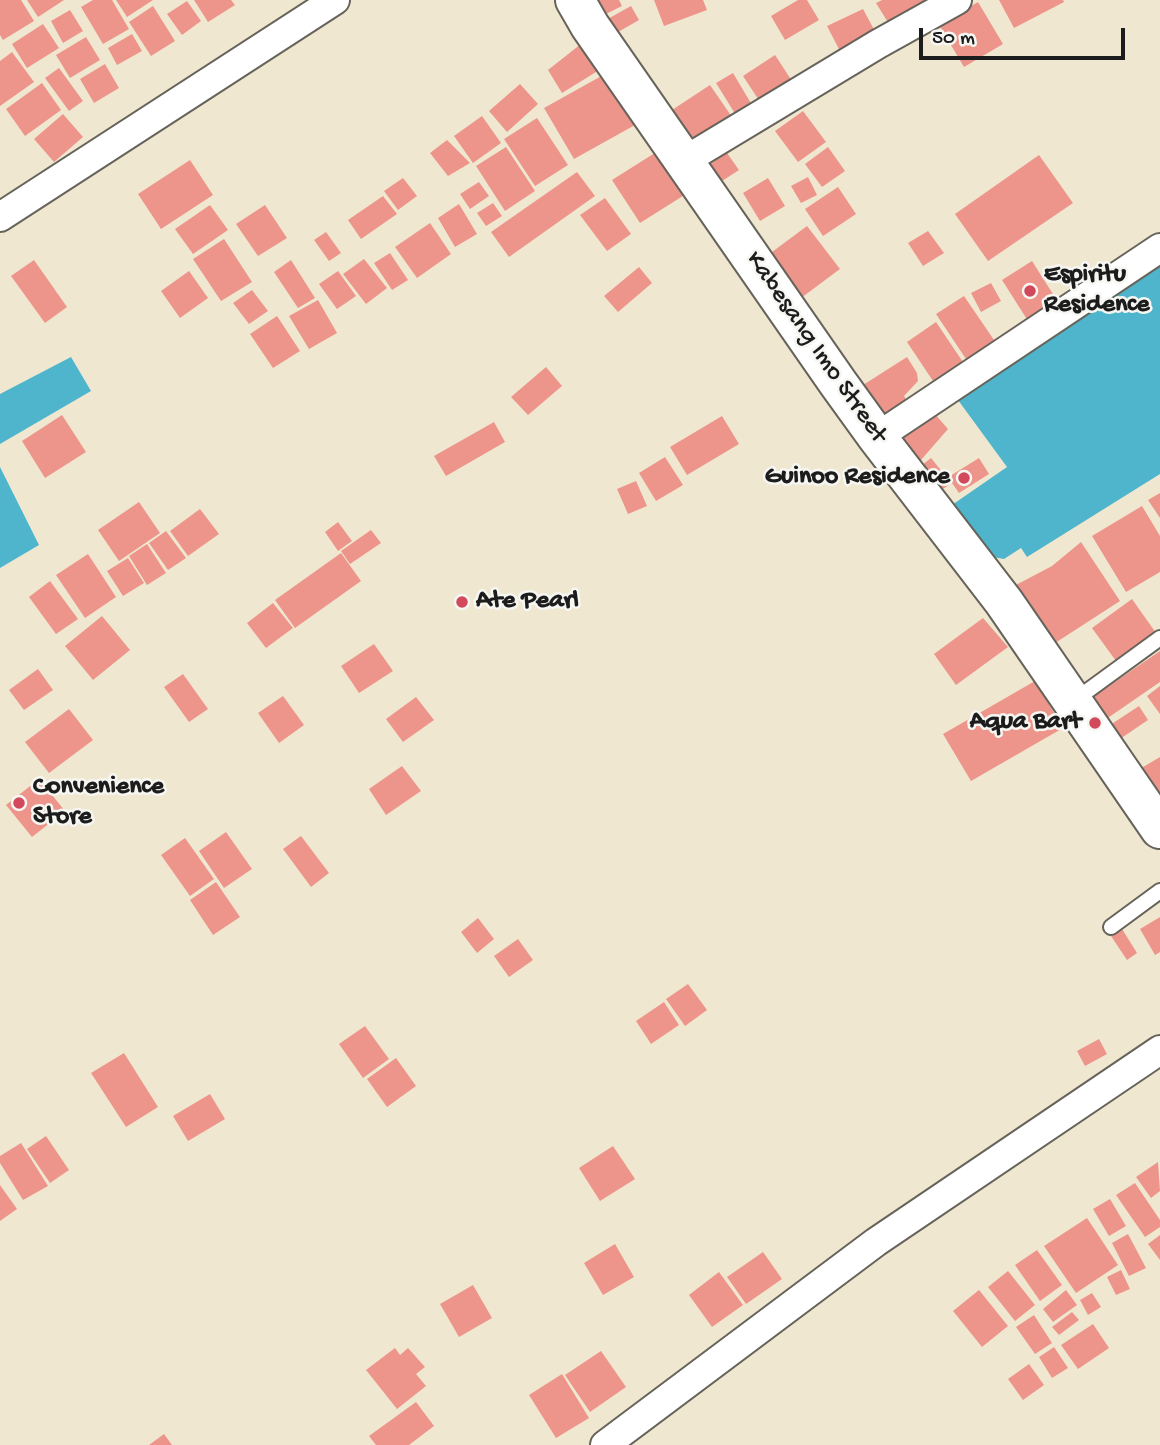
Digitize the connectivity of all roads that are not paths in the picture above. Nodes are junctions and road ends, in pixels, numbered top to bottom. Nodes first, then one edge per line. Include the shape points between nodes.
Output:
1 (335, 0) edge
2 (575, 0) edge
3 (957, 0) edge
4 (684, 161) junction
5 (0, 218) edge
6 (1160, 248) edge
7 (877, 437) junction
8 (1160, 638) edge
9 (1074, 701) junction
10 (1160, 829) edge
11 (1160, 891) edge
12 (1111, 927) dead end
13 (1160, 1051) edge
14 (605, 1445) edge

1 - 5 street
2 - 4 main road, Kabesang Imo Street
3 - 4 street
4 - 7 main road, Kabesang Imo Street
6 - 7 street
7 - 9 main road, Kabesang Imo Street via 1004,601
8 - 9 lane
9 - 10 main road, Kabesang Imo Street
11 - 12 lane
13 - 14 street via 876,1242

